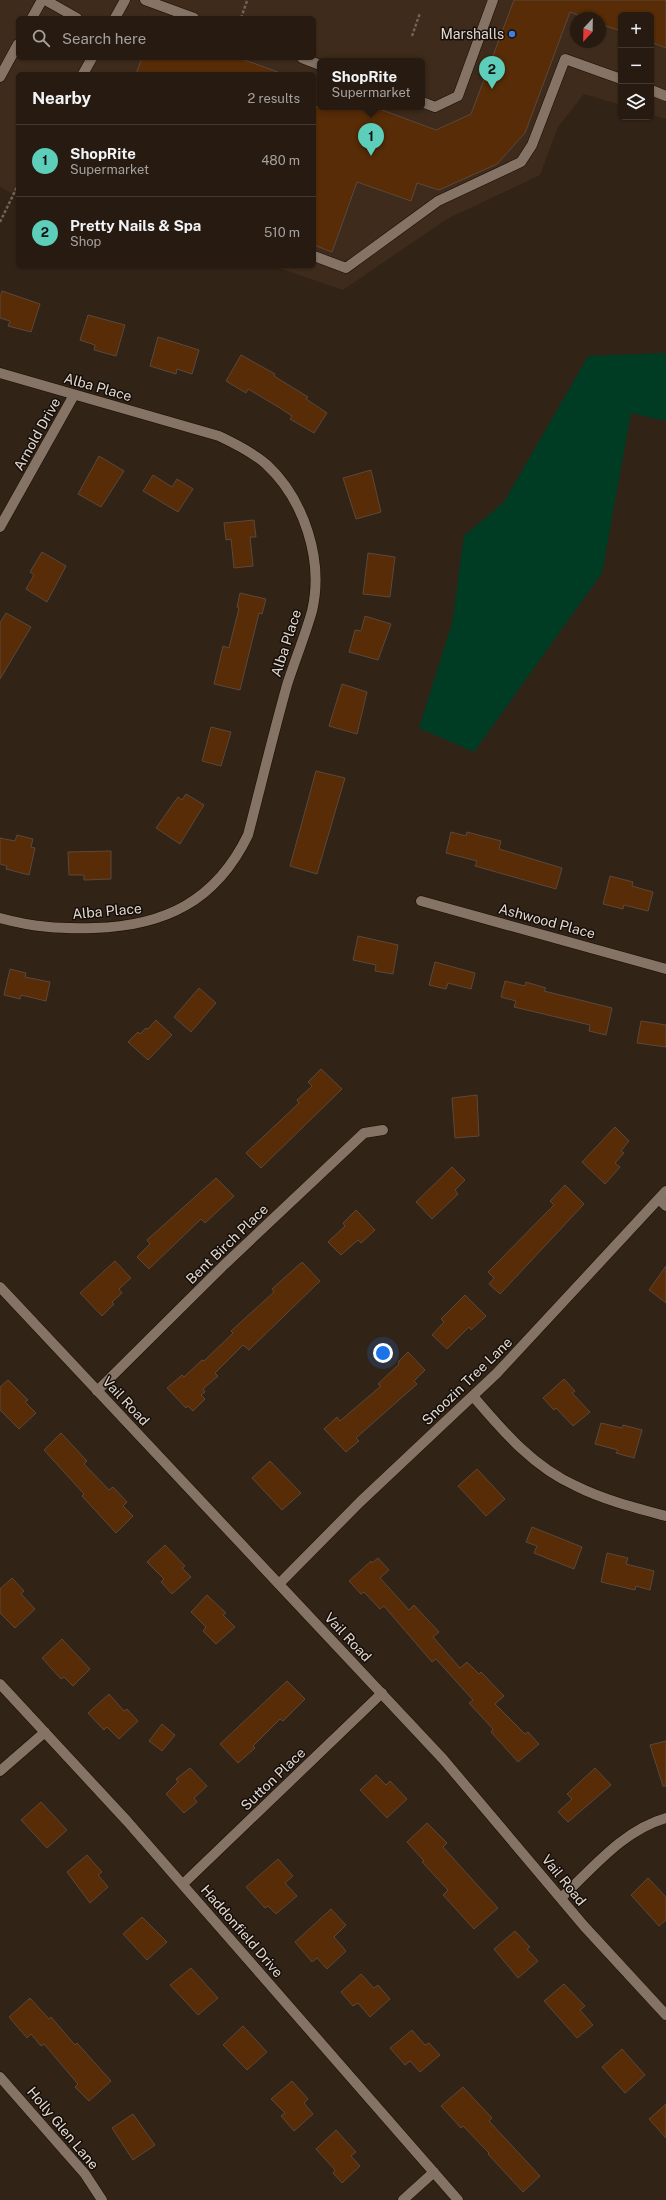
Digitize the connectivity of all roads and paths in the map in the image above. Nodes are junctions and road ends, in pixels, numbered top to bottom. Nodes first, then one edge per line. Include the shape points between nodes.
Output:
1 (44, 0) edge
2 (125, 0) edge
3 (145, 0) edge
4 (493, 0) edge
5 (247, 1) edge
6 (420, 13) dead end
7 (33, 16) edge
8 (73, 16) edge
9 (115, 16) edge
10 (189, 16) edge
11 (242, 16) edge
12 (412, 36) dead end
13 (16, 48) edge
14 (91, 60) edge
15 (307, 60) edge
16 (317, 64) edge
17 (84, 72) edge
18 (0, 76) edge
19 (618, 78) edge
20 (654, 91) edge
21 (666, 96) edge
22 (425, 103) edge
23 (16, 189) edge
24 (0, 222) edge
25 (316, 257) edge
26 (0, 373) edge
27 (74, 395) junction
28 (0, 527) edge
29 (421, 901) dead end
30 (0, 918) edge
31 (666, 969) edge
32 (383, 1130) dead end
33 (666, 1191) edge
34 (662, 1202) edge
35 (0, 1287) edge
36 (97, 1391) junction
37 (473, 1396) junction
38 (666, 1516) edge
39 (278, 1584) junction
40 (0, 1684) edge
41 (382, 1693) junction
42 (45, 1732) junction
43 (0, 1770) edge
44 (666, 1818) edge
45 (183, 1884) junction
46 (560, 1898) junction
47 (666, 2015) edge
48 (0, 2077) edge
49 (434, 2172) junction
50 (102, 2200) edge
51 (403, 2200) edge
52 (458, 2200) edge

1 - 7 street
1 - 8 street
2 - 9 street
3 - 10 street
4 - 22 street via 458,96 435,107
5 - 11 path
6 - 12 path
13 - 18 street
14 - 17 street
15 - 16 street
19 - 25 street via 565,59 532,145 521,162 438,201 346,268
20 - 21 street
23 - 24 path
26 - 27 street, Alba Place
27 - 28 street, Arnold Drive
27 - 30 street, Alba Place via 219,436 258,458 283,483 305,523 315,569 315,593 248,835 238,855 209,890 171,914 128,926 50,929
29 - 31 street, Ashwood Place
32 - 36 street, Bent Birch Place via 364,1133 224,1265
33 - 34 street, Snoozin Tree Lane
34 - 37 street, Snoozin Tree Lane
35 - 36 street, Vail Road
36 - 39 street, Vail Road
37 - 38 street via 503,1431 545,1468 574,1486 595,1495
37 - 39 street, Snoozin Tree Lane via 360,1502
39 - 41 street, Vail Road
40 - 42 street, Haddonfield Drive
41 - 45 street, Sutton Place
41 - 46 street, Vail Road via 443,1759
42 - 43 street
42 - 45 street, Haddonfield Drive
44 - 46 street via 640,1829 621,1841
45 - 49 street, Haddonfield Drive
46 - 47 street, Vail Road
48 - 50 street, Holly Glen Lane via 85,2174
49 - 51 street
49 - 52 street, Haddonfield Drive

